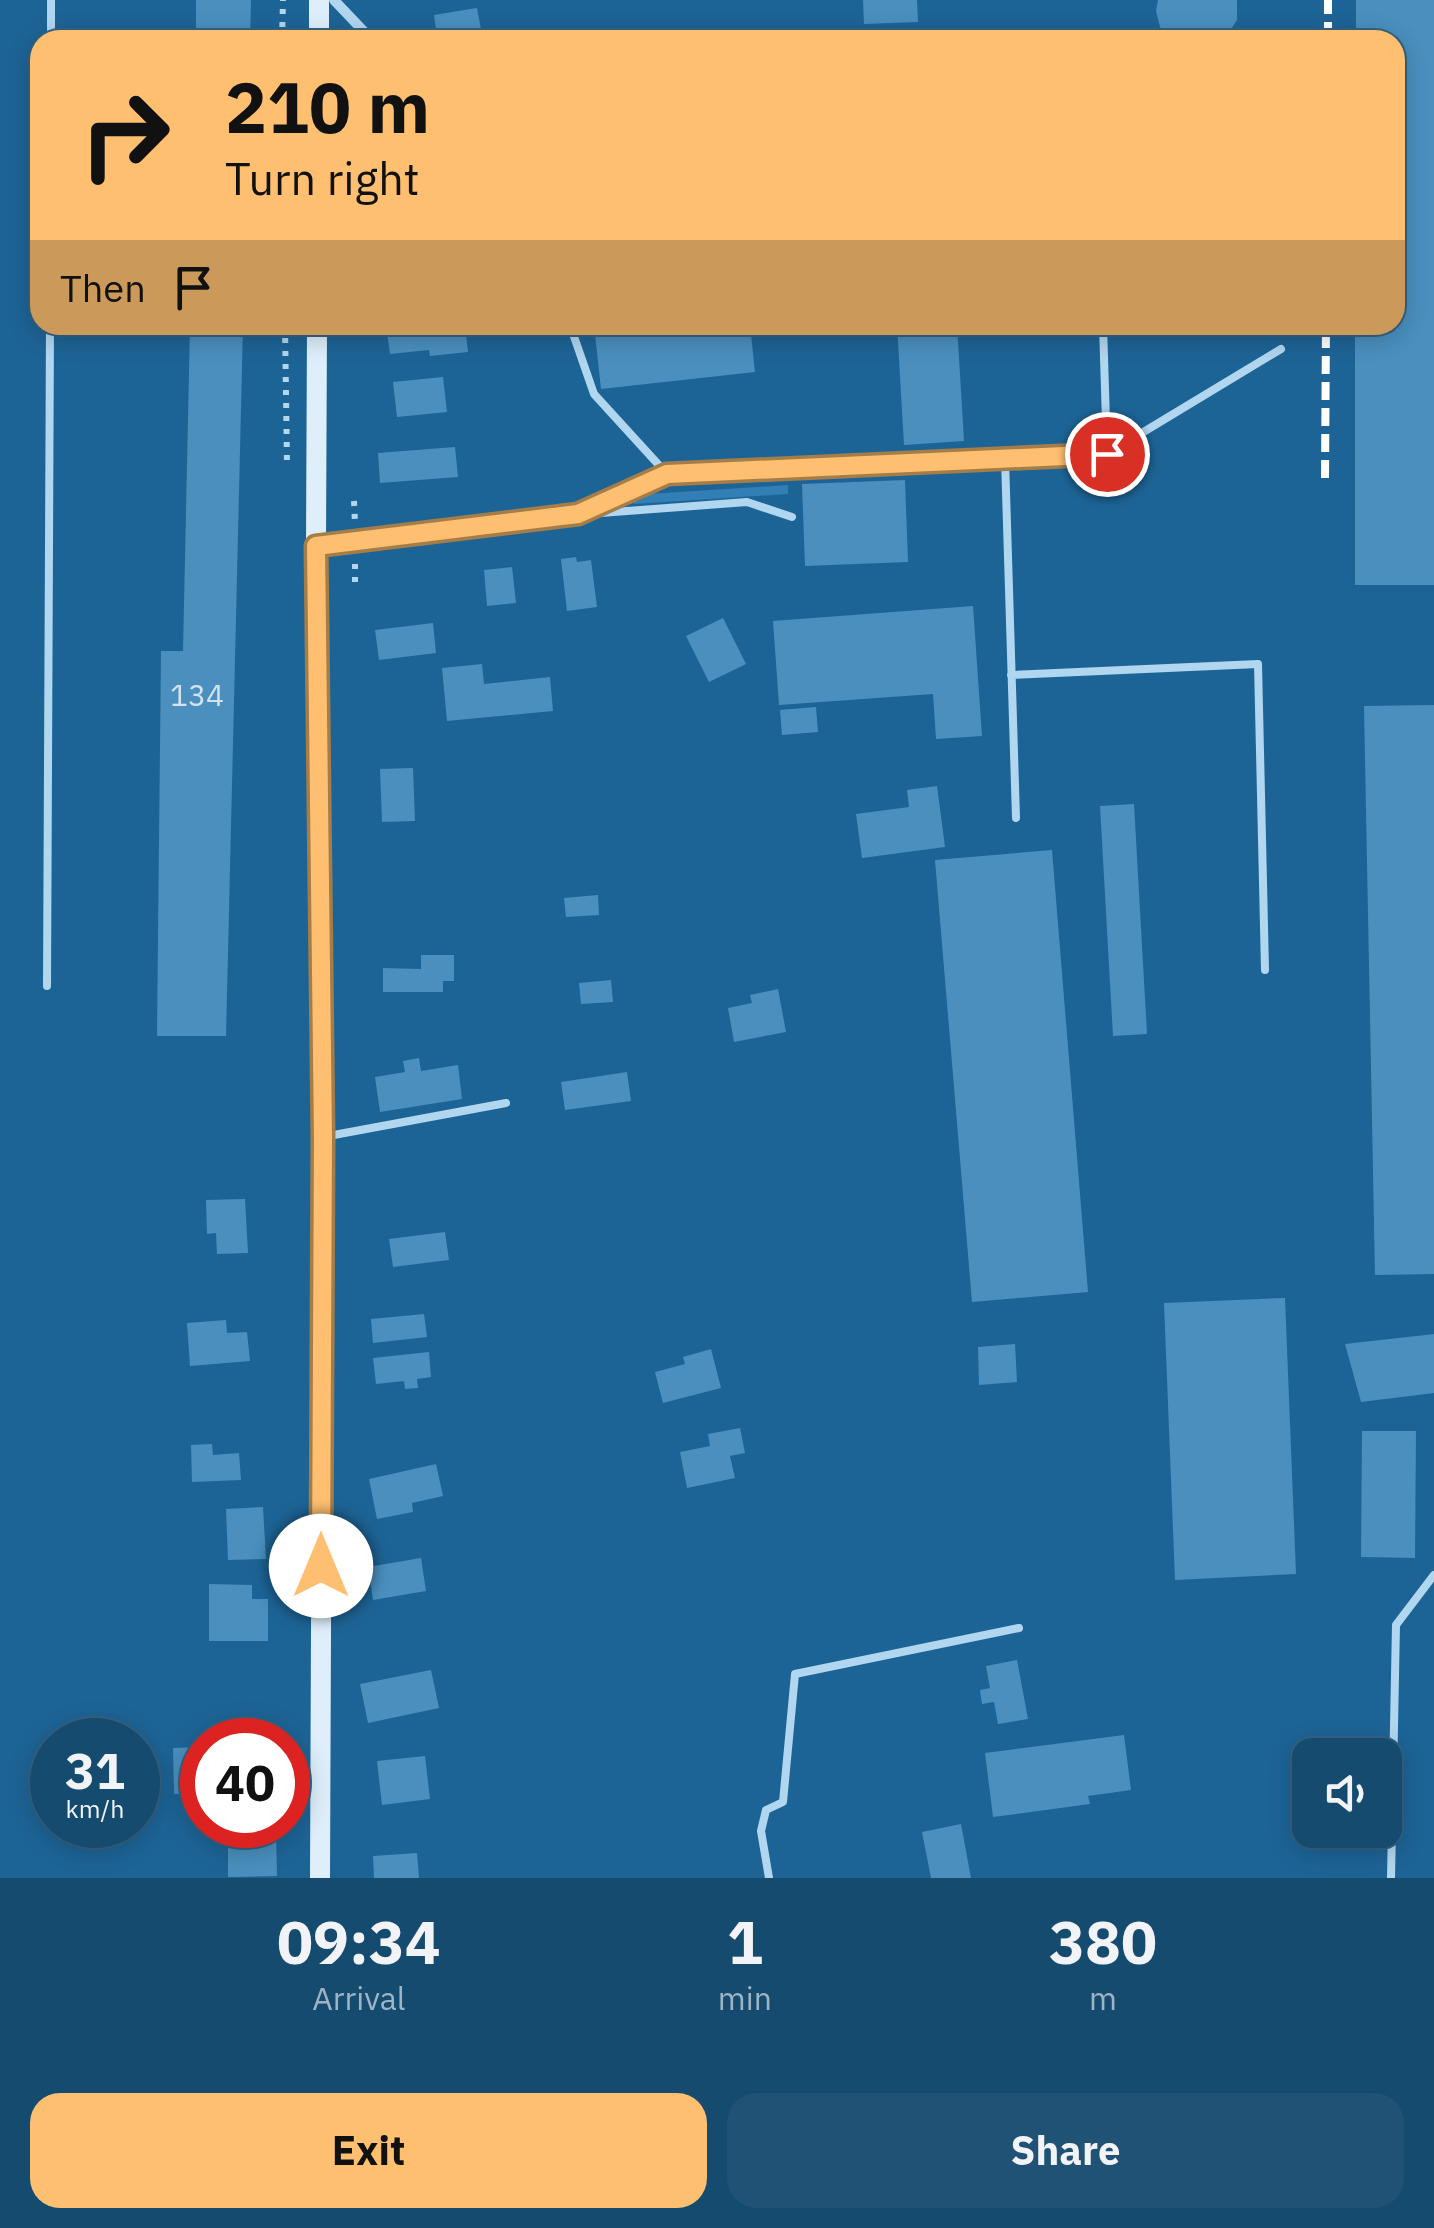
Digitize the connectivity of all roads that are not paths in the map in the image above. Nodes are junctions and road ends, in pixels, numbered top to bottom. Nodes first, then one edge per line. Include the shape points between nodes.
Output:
1 (51, 0) edge
2 (320, 0) edge
3 (334, 0) edge
4 (51, 30) edge
5 (319, 30) edge
6 (362, 30) edge
7 (50, 335) edge
8 (318, 335) edge
9 (573, 335) edge
10 (1103, 335) edge
11 (1281, 349) dead end
12 (1107, 454) junction
13 (1005, 459) junction
14 (667, 474) junction
15 (578, 514) junction
16 (792, 516) dead end
17 (316, 546) junction
18 (1011, 675) junction
19 (1016, 818) dead end
20 (1265, 970) dead end
21 (46, 986) dead end
22 (506, 1103) dead end
23 (323, 1138) junction
24 (1434, 1575) edge
25 (1019, 1628) dead end
26 (320, 1878) edge
27 (769, 1878) edge
28 (1392, 1878) edge

1 - 4 lane
2 - 5 street
3 - 6 street
7 - 21 lane
8 - 17 street
9 - 14 lane via 594,394
10 - 12 lane
11 - 12 lane
12 - 13 lane
13 - 14 lane
13 - 18 lane
14 - 15 lane
15 - 16 lane via 747,502
15 - 17 street
17 - 23 street
18 - 19 lane
18 - 20 lane via 1258,664
22 - 23 lane
23 - 26 street
24 - 28 lane via 1396,1624
25 - 27 lane via 796,1674 783,1802 766,1810 761,1831

